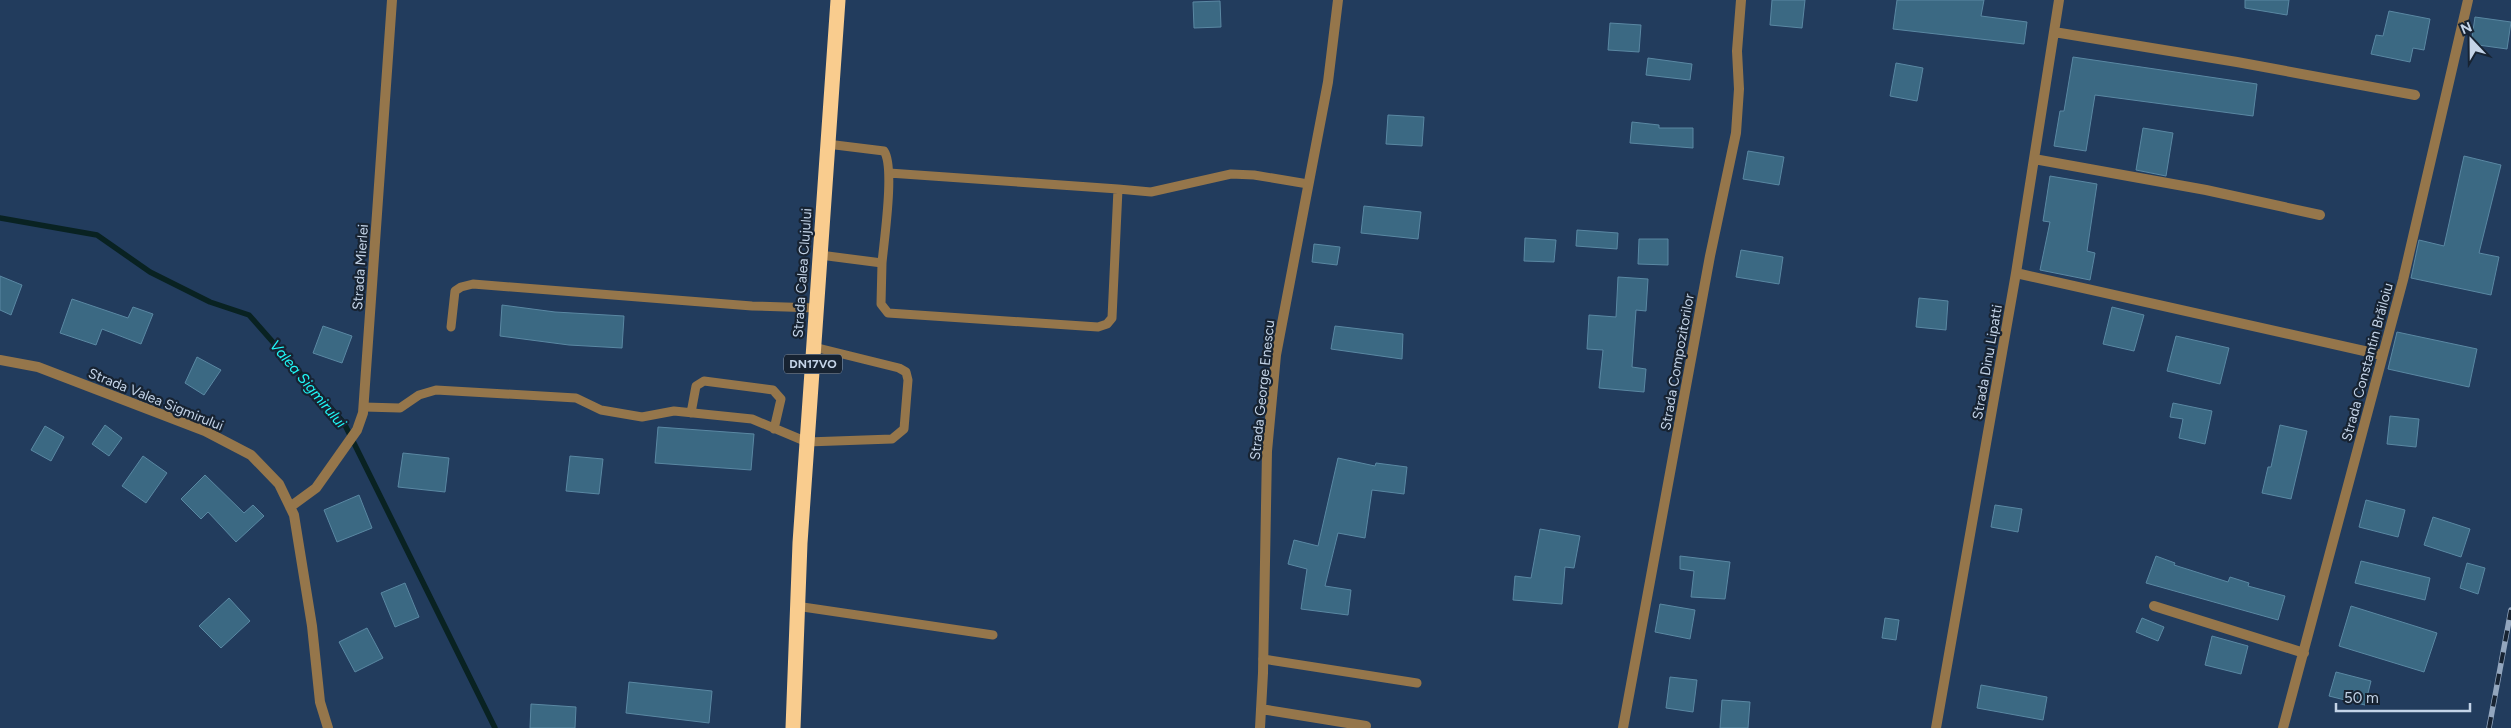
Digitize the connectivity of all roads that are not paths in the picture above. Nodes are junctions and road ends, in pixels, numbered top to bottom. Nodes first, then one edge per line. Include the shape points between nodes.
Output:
1 (392, 0) edge
2 (838, 0) edge
3 (1338, 0) edge
4 (1741, 0) edge
5 (2059, 0) edge
6 (2468, 0) edge
7 (2054, 32) junction
8 (2415, 95) dead end
9 (828, 144) junction
10 (2034, 159) junction
11 (889, 173) junction
12 (1308, 184) junction
13 (1118, 189) junction
14 (2320, 216) dead end
15 (820, 255) junction
16 (882, 263) junction
17 (2016, 274) junction
18 (817, 308) junction
19 (451, 327) dead end
20 (814, 348) junction
21 (2382, 355) junction
22 (0, 360) edge
23 (364, 407) junction
24 (691, 413) junction
25 (774, 429) junction
26 (807, 442) junction
27 (290, 507) junction
28 (796, 606) junction
29 (2154, 606) dead end
30 (993, 635) dead end
31 (2304, 653) junction
32 (1263, 658) junction
33 (1417, 683) dead end
34 (1261, 710) junction
35 (1366, 726) dead end
36 (328, 728) edge
37 (793, 728) edge
38 (1260, 728) edge
39 (1623, 728) edge
40 (1936, 728) edge
41 (2283, 728) edge

1 - 23 street, Strada Mierlei
2 - 9 highway, Strada Calea Clujului / DN17VO
3 - 12 street, Strada George Enescu via 1328,82
4 - 39 street, Strada Compozitorilor via 1736,133 1710,256
5 - 7 street, Strada Dinu Lipatti
6 - 21 street, Strada Constantin Brăiloiu via 2406,271
7 - 8 street
7 - 10 street, Strada Dinu Lipatti
9 - 11 lane via 884,151 888,157
9 - 15 highway, Strada Calea Clujului / DN17VO
10 - 14 street via 2206,190
10 - 17 street, Strada Dinu Lipatti
11 - 13 lane
11 - 16 lane
12 - 13 lane via 1231,174 1150,192
12 - 32 street, Strada George Enescu via 1276,355 1269,432
13 - 16 lane via 1112,318 1098,327 888,313 881,304
15 - 16 lane
15 - 18 highway, Strada Calea Clujului / DN17VO
17 - 21 street
17 - 40 street, Strada Dinu Lipatti
18 - 19 lane via 752,306 473,284 455,291
18 - 20 highway, Strada Calea Clujului / DN17VO
20 - 26 highway, Strada Calea Clujului / DN17VO
20 - 26 lane via 899,368 906,372 908,380 904,429 892,439
21 - 31 street, Strada Constantin Brăiloiu
22 - 27 street, Strada Valea Sigmirului via 38,367 205,431 251,455 279,484
23 - 24 lane via 400,408 436,390 576,398 601,410 642,417 674,411
23 - 27 street, Strada Mierlei via 357,430 316,488
24 - 25 lane via 752,419
24 - 25 lane via 696,386 704,381 773,390 780,399
25 - 26 lane
26 - 28 highway, Strada Calea Clujului / DN17VO
27 - 36 street, Strada Valea Sigmirului via 312,626 320,702
28 - 30 lane
28 - 37 highway, Strada Calea Clujului / DN17VO
29 - 31 street
31 - 41 street, Strada Constantin Brăiloiu
32 - 33 lane
32 - 34 street, Strada George Enescu
34 - 35 street
34 - 38 street, Strada George Enescu

